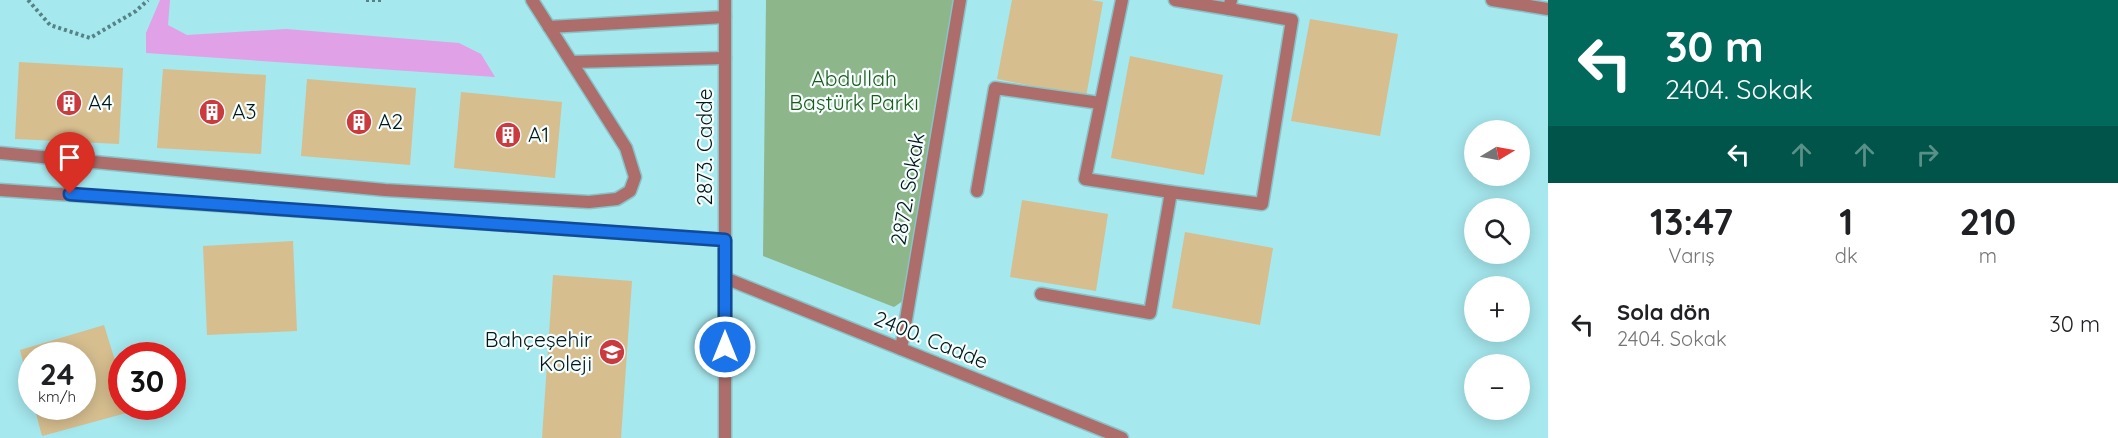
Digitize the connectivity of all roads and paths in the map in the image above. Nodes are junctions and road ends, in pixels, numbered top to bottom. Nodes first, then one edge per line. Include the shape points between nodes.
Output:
1 (28, 0) edge
2 (148, 0) edge
3 (366, 0) edge
4 (382, 0) edge
5 (532, 0) edge
6 (725, 0) edge
7 (960, 0) edge
8 (1122, 0) edge
9 (1175, 0) edge
10 (1492, 0) edge
11 (1230, 5) edge
12 (1548, 9) edge
13 (725, 17) junction
14 (549, 27) junction
15 (725, 58) junction
16 (572, 62) junction
17 (1101, 103) junction
18 (0, 153) edge
19 (0, 190) edge
20 (977, 191) dead end
21 (1171, 192) junction
22 (725, 240) junction
23 (725, 278) junction
24 (1041, 294) dead end
25 (902, 349) junction
26 (725, 438) edge
27 (1122, 438) edge

1 - 2 path via 50,25 90,38
3 - 4 path
5 - 14 street
6 - 13 street, 2873. Cadde
7 - 25 street, 2872. Sokak
8 - 17 street
9 - 11 street
10 - 12 street
11 - 21 street via 1292,20 1262,204
13 - 14 street
13 - 15 street, 2873. Cadde
14 - 16 street
15 - 16 street
15 - 22 street, 2873. Cadde
16 - 18 street via 631,162 635,177 630,192 617,199 589,202 385,190
17 - 20 street via 995,88
17 - 21 street via 1085,179
19 - 22 street
21 - 24 street via 1150,313
22 - 23 street, 2873. Cadde
23 - 25 street, 2400. Cadde
23 - 26 street, 2873. Cadde
25 - 27 street, 2400. Cadde

